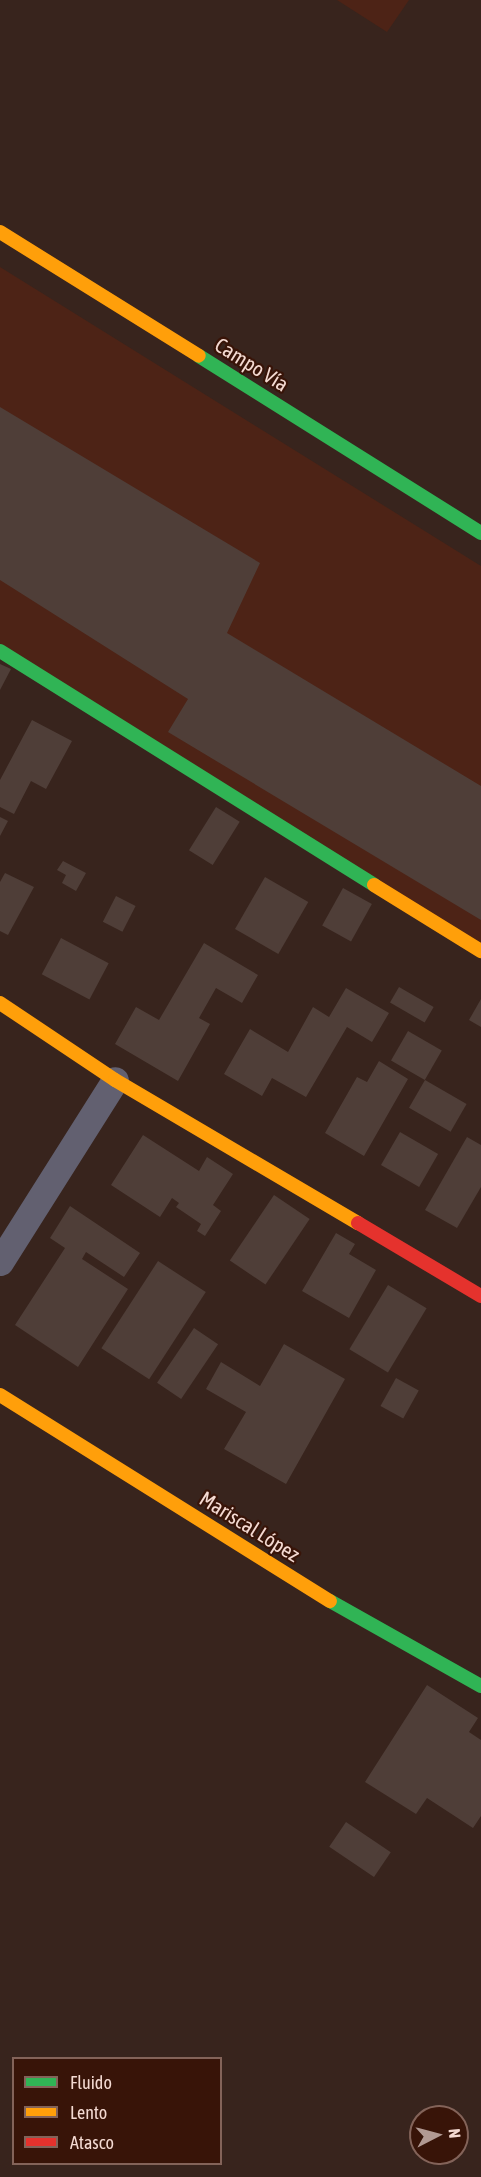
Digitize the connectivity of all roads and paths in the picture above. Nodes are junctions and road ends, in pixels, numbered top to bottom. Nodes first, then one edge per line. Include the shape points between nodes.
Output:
1 (0, 232) edge
2 (481, 533) edge
3 (0, 651) edge
4 (481, 951) edge
5 (0, 1004) edge
6 (115, 1080) junction
7 (0, 1262) edge
8 (481, 1296) edge
9 (0, 1395) edge
10 (481, 1686) edge

1 - 2 street, Campo Vía
3 - 4 street
5 - 6 street
6 - 7 street
6 - 8 street
9 - 10 street, Mariscal López via 340,1607

